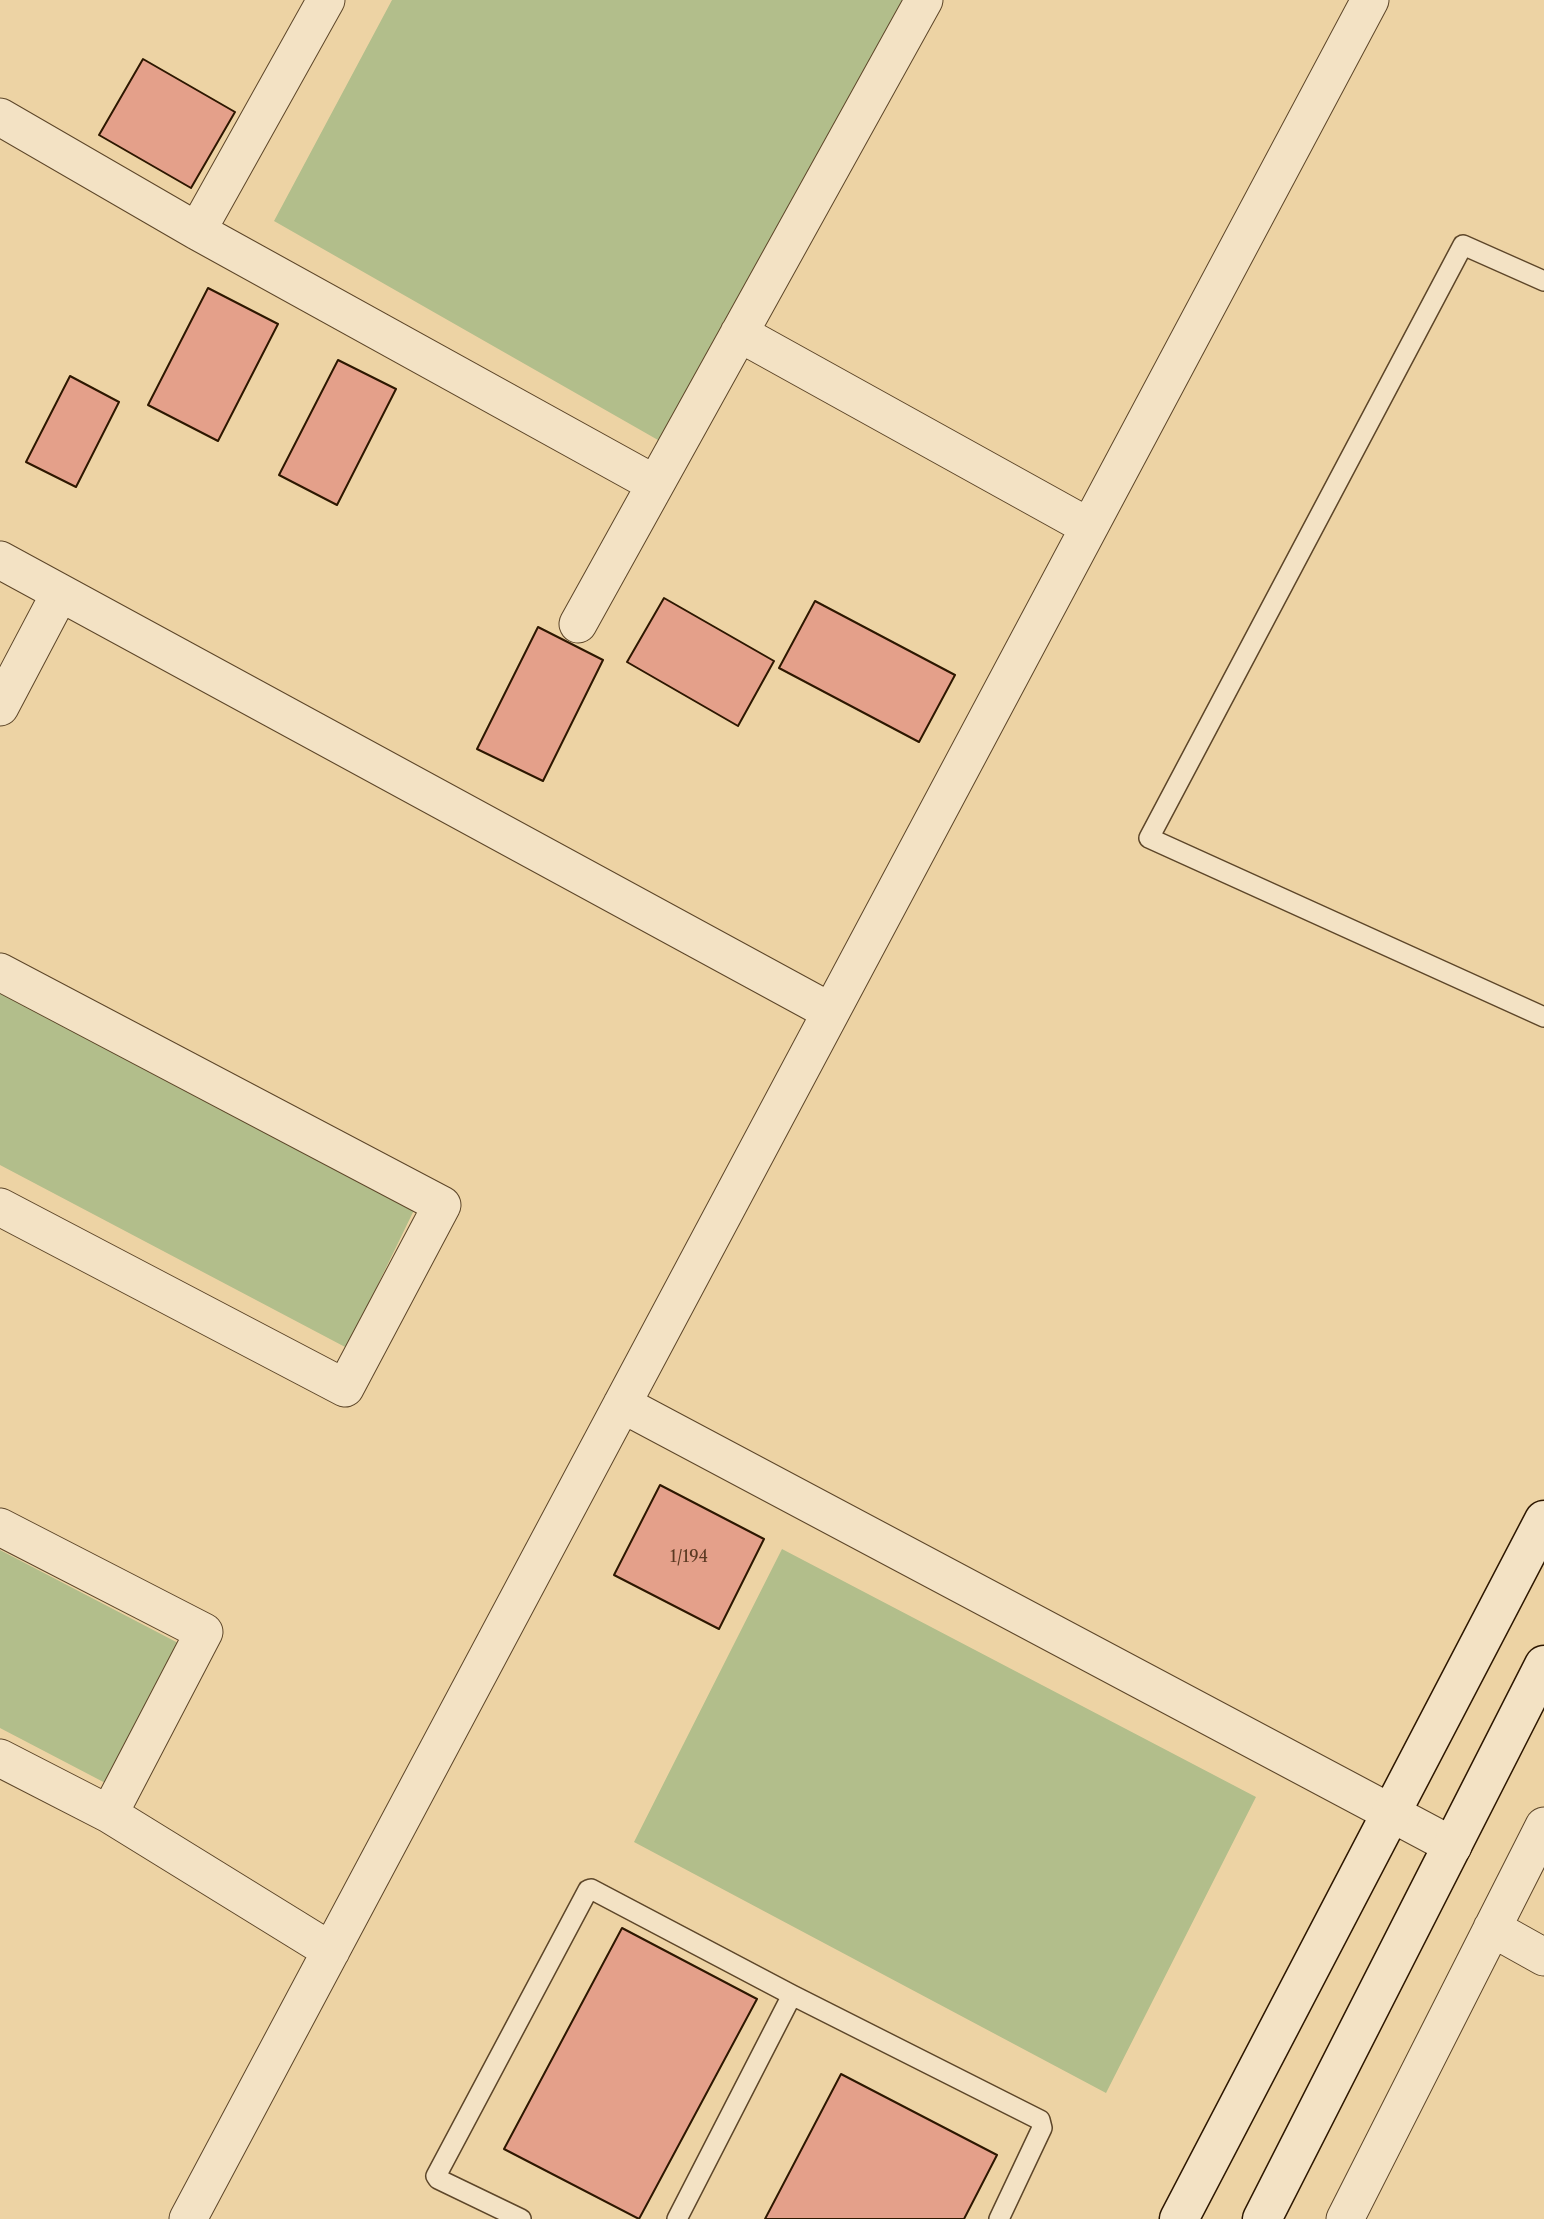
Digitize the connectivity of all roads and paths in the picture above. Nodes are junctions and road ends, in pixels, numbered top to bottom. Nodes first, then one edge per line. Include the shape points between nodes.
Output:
1 (326, 0) edge
2 (924, 0) edge
3 (1370, 0) edge
4 (0, 117) edge
5 (197, 231) junction
6 (1544, 281) edge
7 (739, 333) junction
8 (655, 484) junction
9 (1089, 527) junction
10 (0, 560) edge
11 (60, 593) junction
12 (578, 624) dead end
13 (0, 707) edge
14 (0, 972) edge
15 (831, 1012) junction
16 (1544, 1017) edge
17 (0, 1207) edge
18 (622, 1405) junction
19 (1544, 1520) edge
20 (0, 1527) edge
21 (1544, 1665) edge
22 (0, 1758) edge
23 (109, 1814) junction
24 (1392, 1814) junction
25 (1544, 1826) edge
26 (1453, 1846) junction
27 (1492, 1928) junction
28 (331, 1951) junction
29 (1544, 1957) edge
30 (792, 1995) junction
31 (188, 2219) edge
32 (522, 2219) edge
33 (677, 2219) edge
34 (999, 2219) edge
35 (1179, 2219) edge
36 (1262, 2219) edge
37 (1345, 2219) edge

1 - 5 street
2 - 7 street
3 - 9 street
4 - 5 street
5 - 8 street
6 - 16 lane via 1463,244 1149,838
7 - 8 street
7 - 9 street
8 - 12 street
9 - 15 street
10 - 11 street
11 - 13 street
11 - 15 street
14 - 17 street via 442,1205 345,1388
15 - 18 street
18 - 24 street
18 - 28 street
19 - 24 street
20 - 23 street via 204,1632
21 - 26 street
22 - 23 street
23 - 28 street
24 - 26 street
24 - 35 street
25 - 27 street
26 - 36 street
27 - 29 street
27 - 37 street
28 - 31 street
30 - 32 lane via 588,1890 436,2176
30 - 33 lane
30 - 34 lane via 1040,2120 1042,2128

